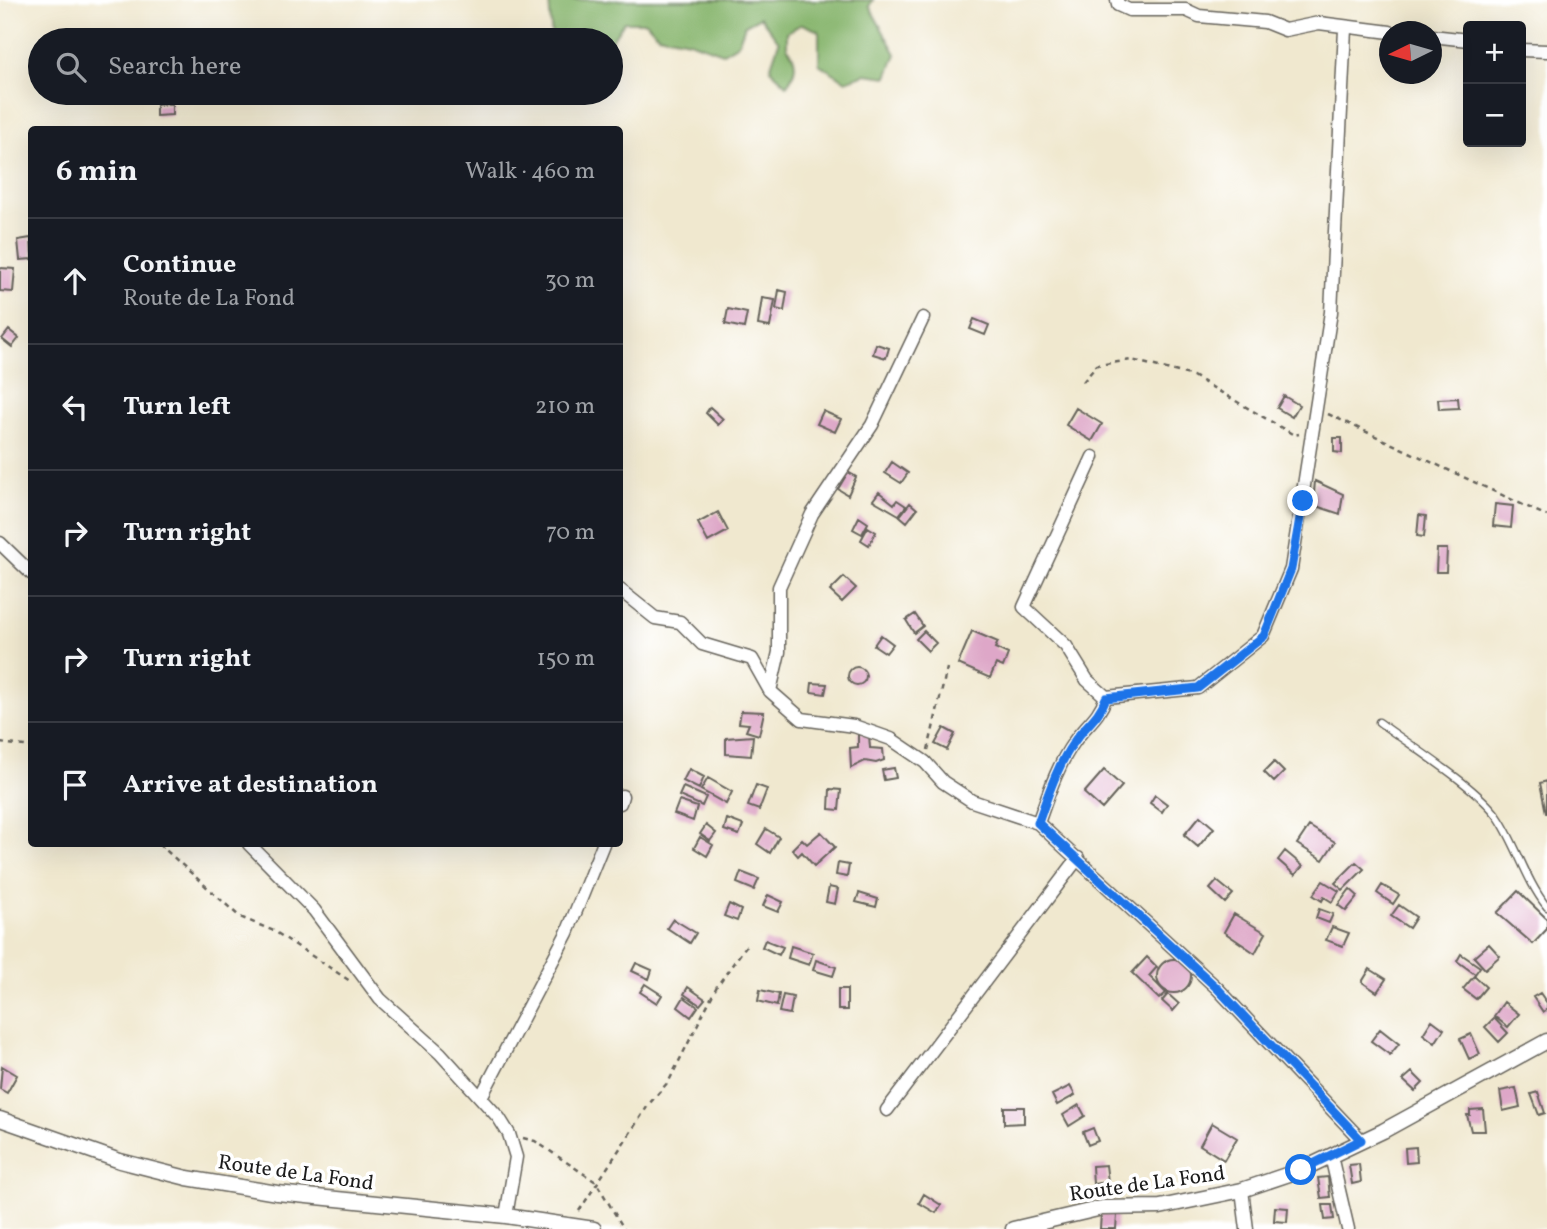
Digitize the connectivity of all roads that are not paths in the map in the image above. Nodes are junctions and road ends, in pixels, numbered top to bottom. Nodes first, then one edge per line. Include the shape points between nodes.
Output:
1 (1116, 0) edge
2 (1345, 29) junction
3 (1379, 31) edge
4 (1442, 37) edge
5 (1463, 39) edge
6 (1526, 50) edge
7 (1547, 51) edge
8 (923, 317) dead end
9 (1093, 457) dead end
10 (0, 543) edge
11 (28, 569) edge
12 (623, 592) edge
13 (770, 691) junction
14 (1106, 698) junction
15 (1379, 722) dead end
16 (1038, 823) junction
17 (252, 847) edge
18 (602, 847) edge
19 (1078, 858) junction
20 (1547, 907) edge
21 (1547, 1041) edge
22 (481, 1097) junction
23 (887, 1110) dead end
24 (0, 1119) edge
25 (1361, 1140) junction
26 (1331, 1156) junction
27 (1242, 1190) junction
28 (506, 1216) junction
29 (594, 1229) edge
30 (1013, 1229) edge
31 (1247, 1229) edge
32 (1348, 1229) edge

1 - 2 street via 1129,10 1186,10 1199,16 1265,22 1285,30 1309,23
2 - 3 street
2 - 14 street via 1331,312 1291,569 1264,636 1198,688
4 - 5 street
6 - 7 street
8 - 13 street via 872,425 812,514 779,587 779,652
9 - 14 street via 1024,607 1066,646 1087,680
10 - 11 street
12 - 13 street via 655,618 680,622 702,644 752,659
13 - 16 street via 802,719 854,726 891,739 972,801
14 - 16 street via 1099,716 1074,741
15 - 20 lane via 1481,798 1508,834 1525,874
16 - 19 street
17 - 22 street via 314,910 380,999
18 - 22 street via 567,933
19 - 23 street
19 - 25 street via 1217,988
21 - 25 street, Route de La Fond
22 - 28 street via 509,1135 516,1157
24 - 28 street, Route de La Fond via 120,1161 187,1178 277,1193
25 - 26 street, Route de La Fond
26 - 27 street, Route de La Fond
26 - 32 street
27 - 30 street, Route de La Fond via 1160,1207 1102,1208
27 - 31 street
28 - 29 street, Route de La Fond

